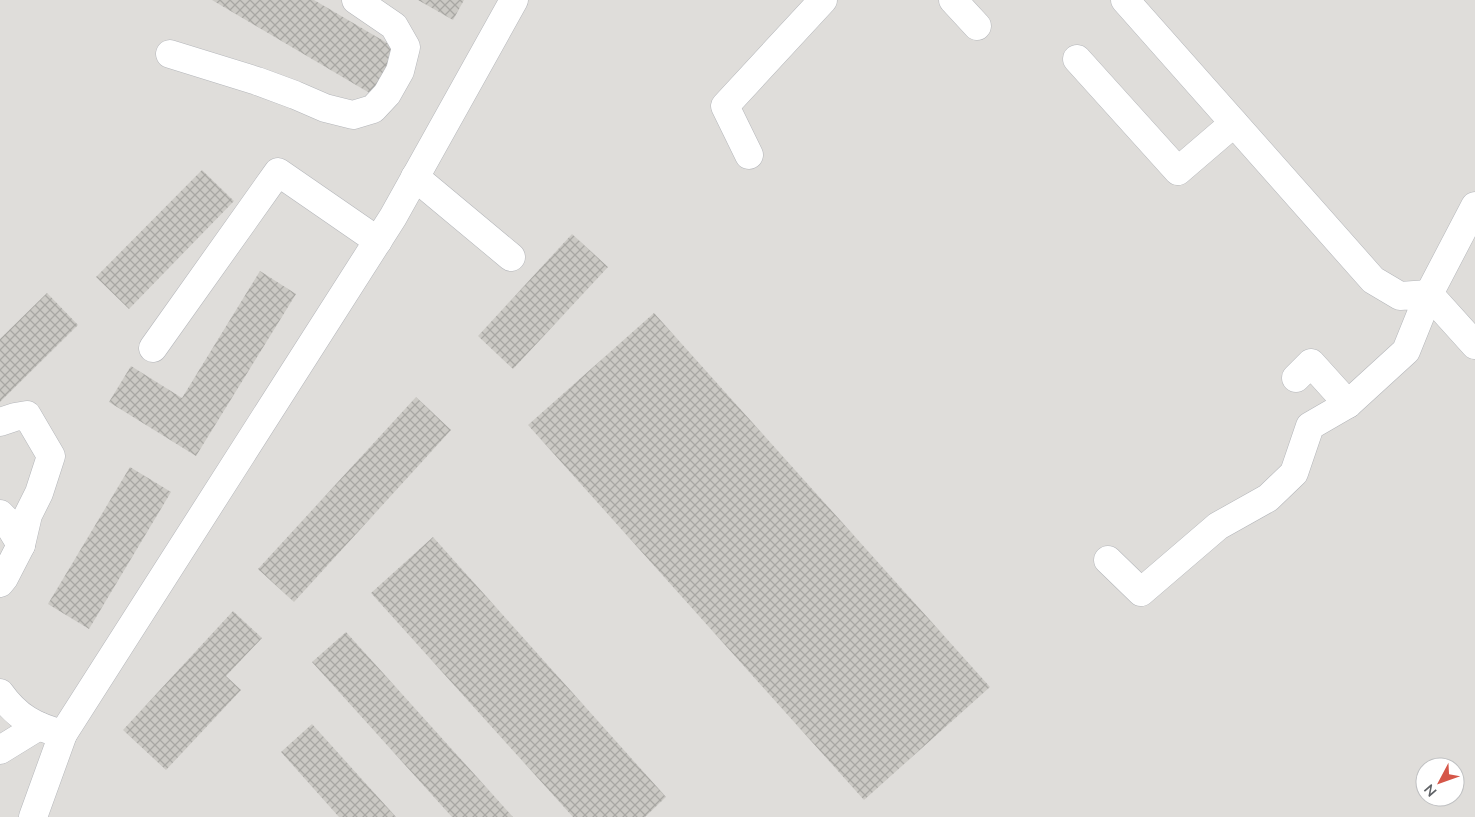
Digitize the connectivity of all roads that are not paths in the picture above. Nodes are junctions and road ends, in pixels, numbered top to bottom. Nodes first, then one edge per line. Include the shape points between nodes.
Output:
1 (356, 0) edge
2 (514, 0) edge
3 (823, 0) edge
4 (953, 0) edge
5 (1124, 0) edge
6 (976, 26) dead end
7 (170, 54) dead end
8 (1077, 59) dead end
9 (1234, 123) junction
10 (749, 155) dead end
11 (415, 177) junction
12 (1475, 206) edge
13 (378, 241) junction
14 (511, 257) dead end
15 (1429, 294) junction
16 (1475, 345) edge
17 (153, 348) dead end
18 (1296, 378) dead end
19 (1348, 404) junction
20 (0, 422) edge
21 (0, 514) edge
22 (21, 545) junction
23 (1108, 560) dead end
24 (0, 583) edge
25 (0, 693) edge
26 (51, 730) junction
27 (0, 750) edge
28 (33, 817) edge

1 - 7 lane via 394,26 406,47 400,71 387,94 373,109 353,115
2 - 11 lane
3 - 10 lane via 725,106
4 - 6 lane
5 - 9 lane
8 - 9 lane via 1178,171
9 - 15 lane via 1374,280 1400,296
11 - 13 lane
11 - 14 lane
12 - 15 lane
13 - 17 lane via 278,172
13 - 26 lane
15 - 16 lane
15 - 19 lane via 1406,351
18 - 19 lane via 1311,363
19 - 23 lane via 1310,426 1294,473 1268,498 1218,526 1141,592
20 - 22 lane via 27,415 51,456 28,515
21 - 22 lane
22 - 24 lane
25 - 26 lane via 25,719
26 - 27 lane
26 - 28 lane

